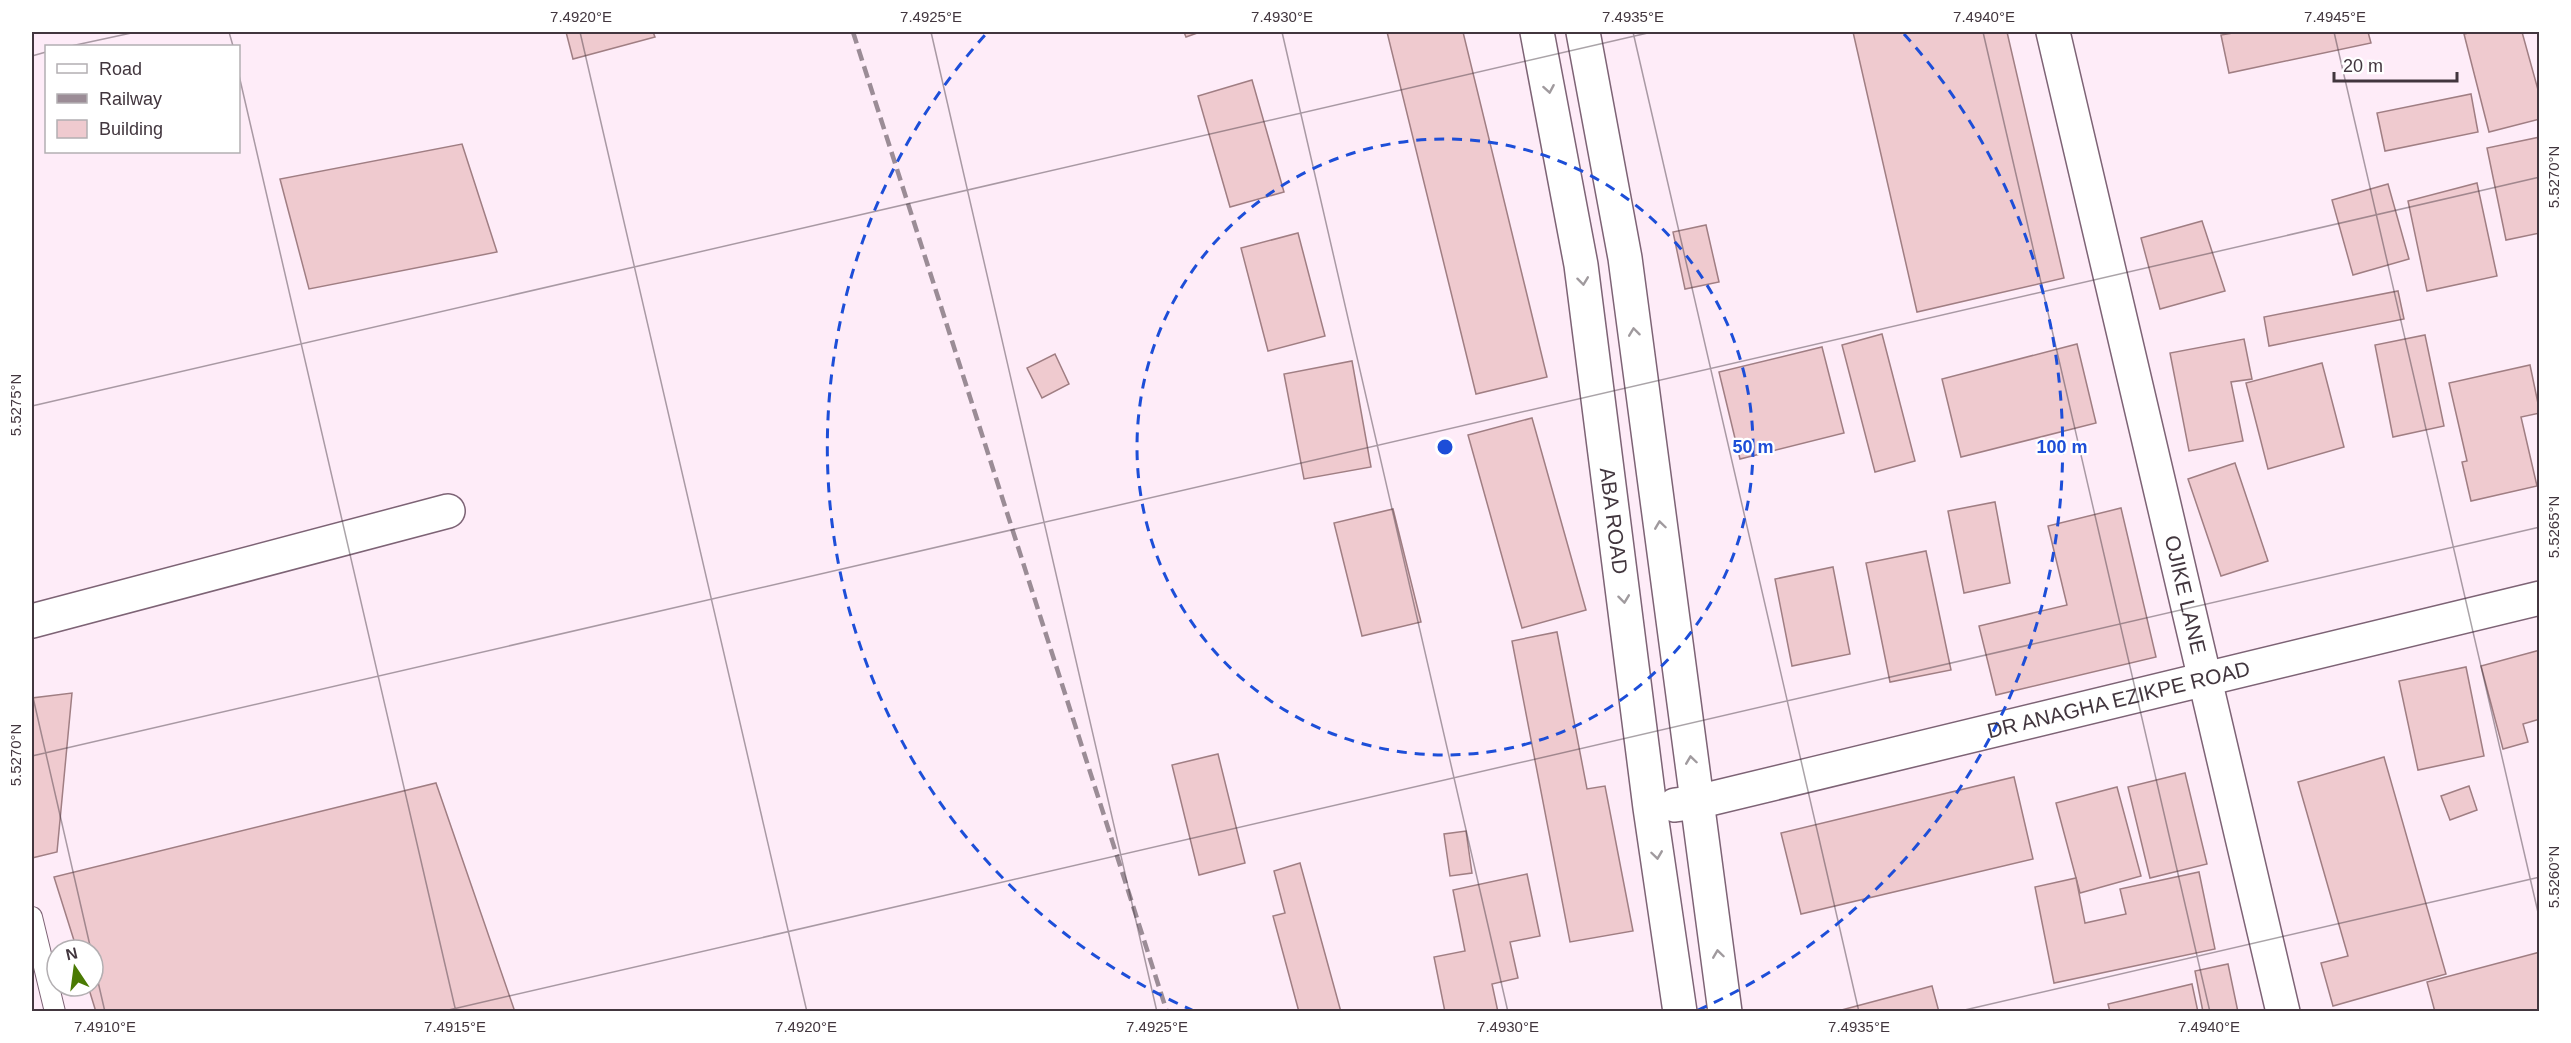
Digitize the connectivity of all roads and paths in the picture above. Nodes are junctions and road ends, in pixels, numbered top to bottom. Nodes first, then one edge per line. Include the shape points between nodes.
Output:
1 (1537, 32) edge
2 (1584, 32) edge
3 (2053, 32) edge
4 (448, 511) dead end
5 (2540, 598) edge
6 (32, 621) edge
7 (2205, 680) junction
8 (1697, 802) junction
9 (1650, 808) junction
10 (32, 917) edge
11 (55, 1011) edge
12 (1680, 1011) edge
13 (1725, 1011) edge
14 (2283, 1011) edge

1 -> 9 street, ABA ROAD via 1581,265
8 -> 2 street via 1624,258
3 - 7 street, OJIKE LANE
4 - 6 street
5 - 7 street, DR ANAGHA EZIKPE ROAD
7 - 8 street, DR ANAGHA EZIKPE ROAD
7 - 14 street, OJIKE LANE
8 - 9 street, DR ANAGHA EZIKPE ROAD
13 -> 8 street
9 -> 12 street, ABA ROAD
10 - 11 lane

